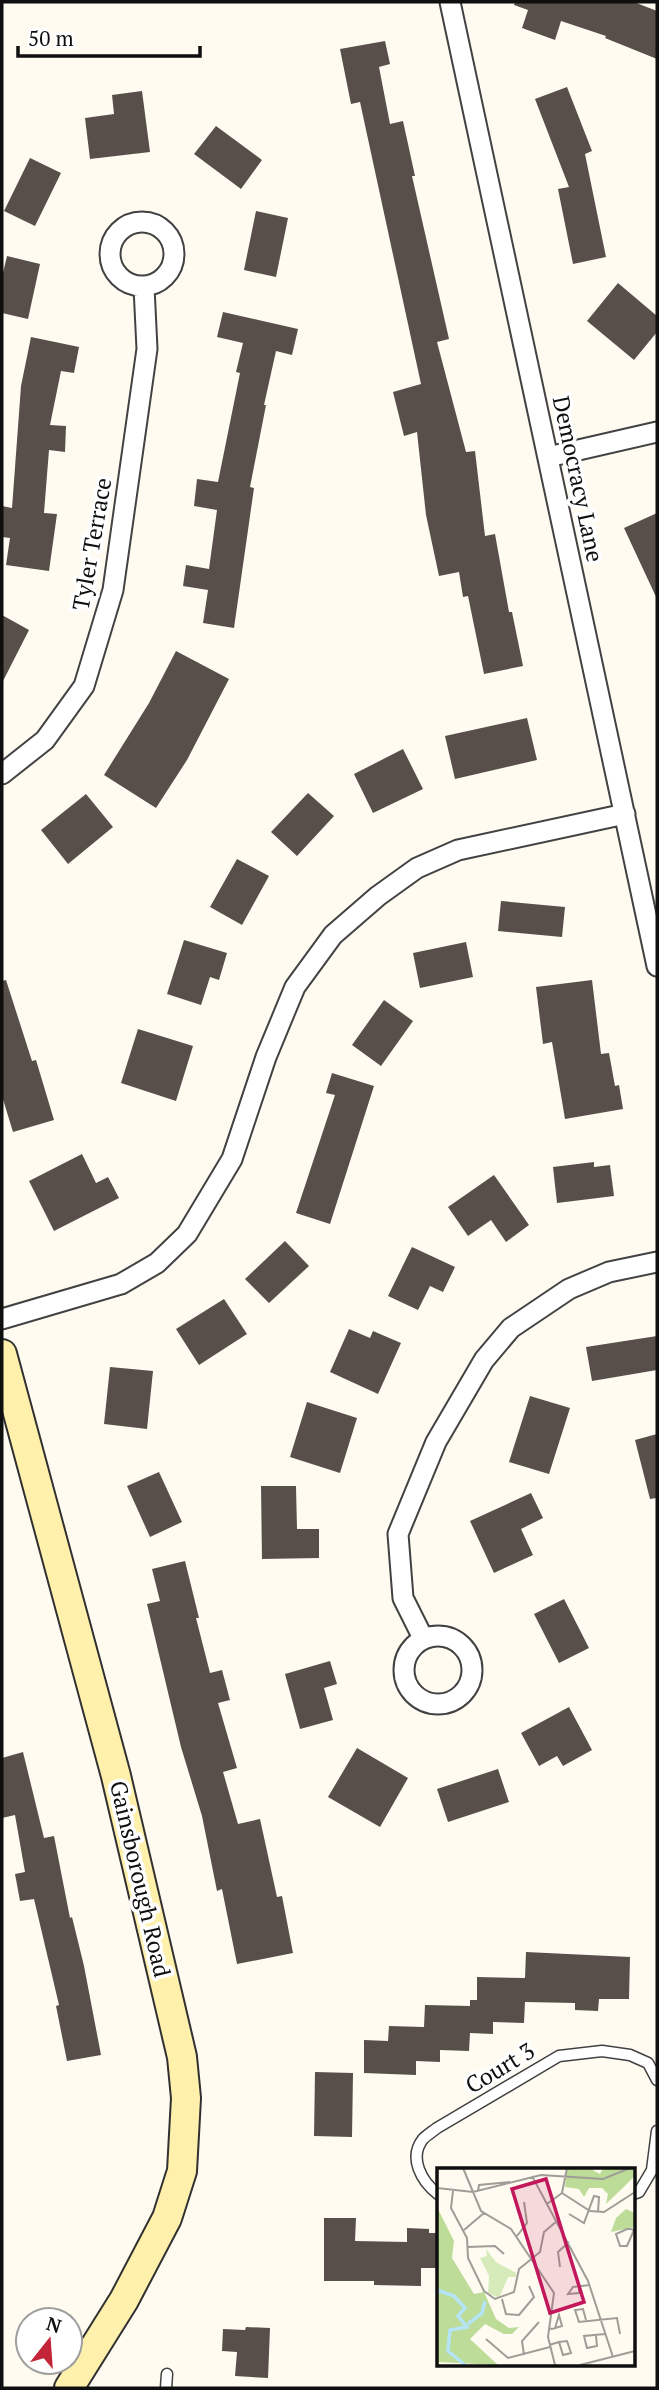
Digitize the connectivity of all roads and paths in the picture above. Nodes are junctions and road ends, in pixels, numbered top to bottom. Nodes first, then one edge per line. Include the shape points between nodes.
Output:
1 (450, 2) edge
2 (144, 287) dead end
3 (657, 432) edge
4 (548, 457) junction
5 (2, 774) edge
6 (625, 814) junction
7 (657, 966) edge
8 (657, 1262) edge
9 (2, 1319) edge
10 (2, 1354) edge
11 (423, 1639) dead end
12 (657, 2080) edge
13 (657, 2131) edge
14 (437, 2193) edge
15 (634, 2194) edge
16 (167, 2374) dead end
17 (69, 2388) edge
18 (166, 2388) edge

1 - 4 street, Democracy Lane
2 - 5 street, Tyler Terrace via 147,349 113,590 84,686 45,740
3 - 4 street
4 - 6 street, Democracy Lane
6 - 7 street, Democracy Lane
6 - 9 street via 458,850 417,869 378,896 333,935 295,987 232,1158 187,1234 158,1263 121,1284
8 - 11 street via 609,1272 569,1289 511,1328 484,1360 436,1442 398,1534 403,1598
10 - 17 street, Gainsborough Road via 116,1776 182,2057 186,2098 182,2171 167,2218 124,2301
12 - 14 lane, Court 3 via 648,2063 630,2054 602,2051 559,2056 422,2141 416,2160 421,2176
13 - 15 lane via 652,2170
16 - 18 lane

